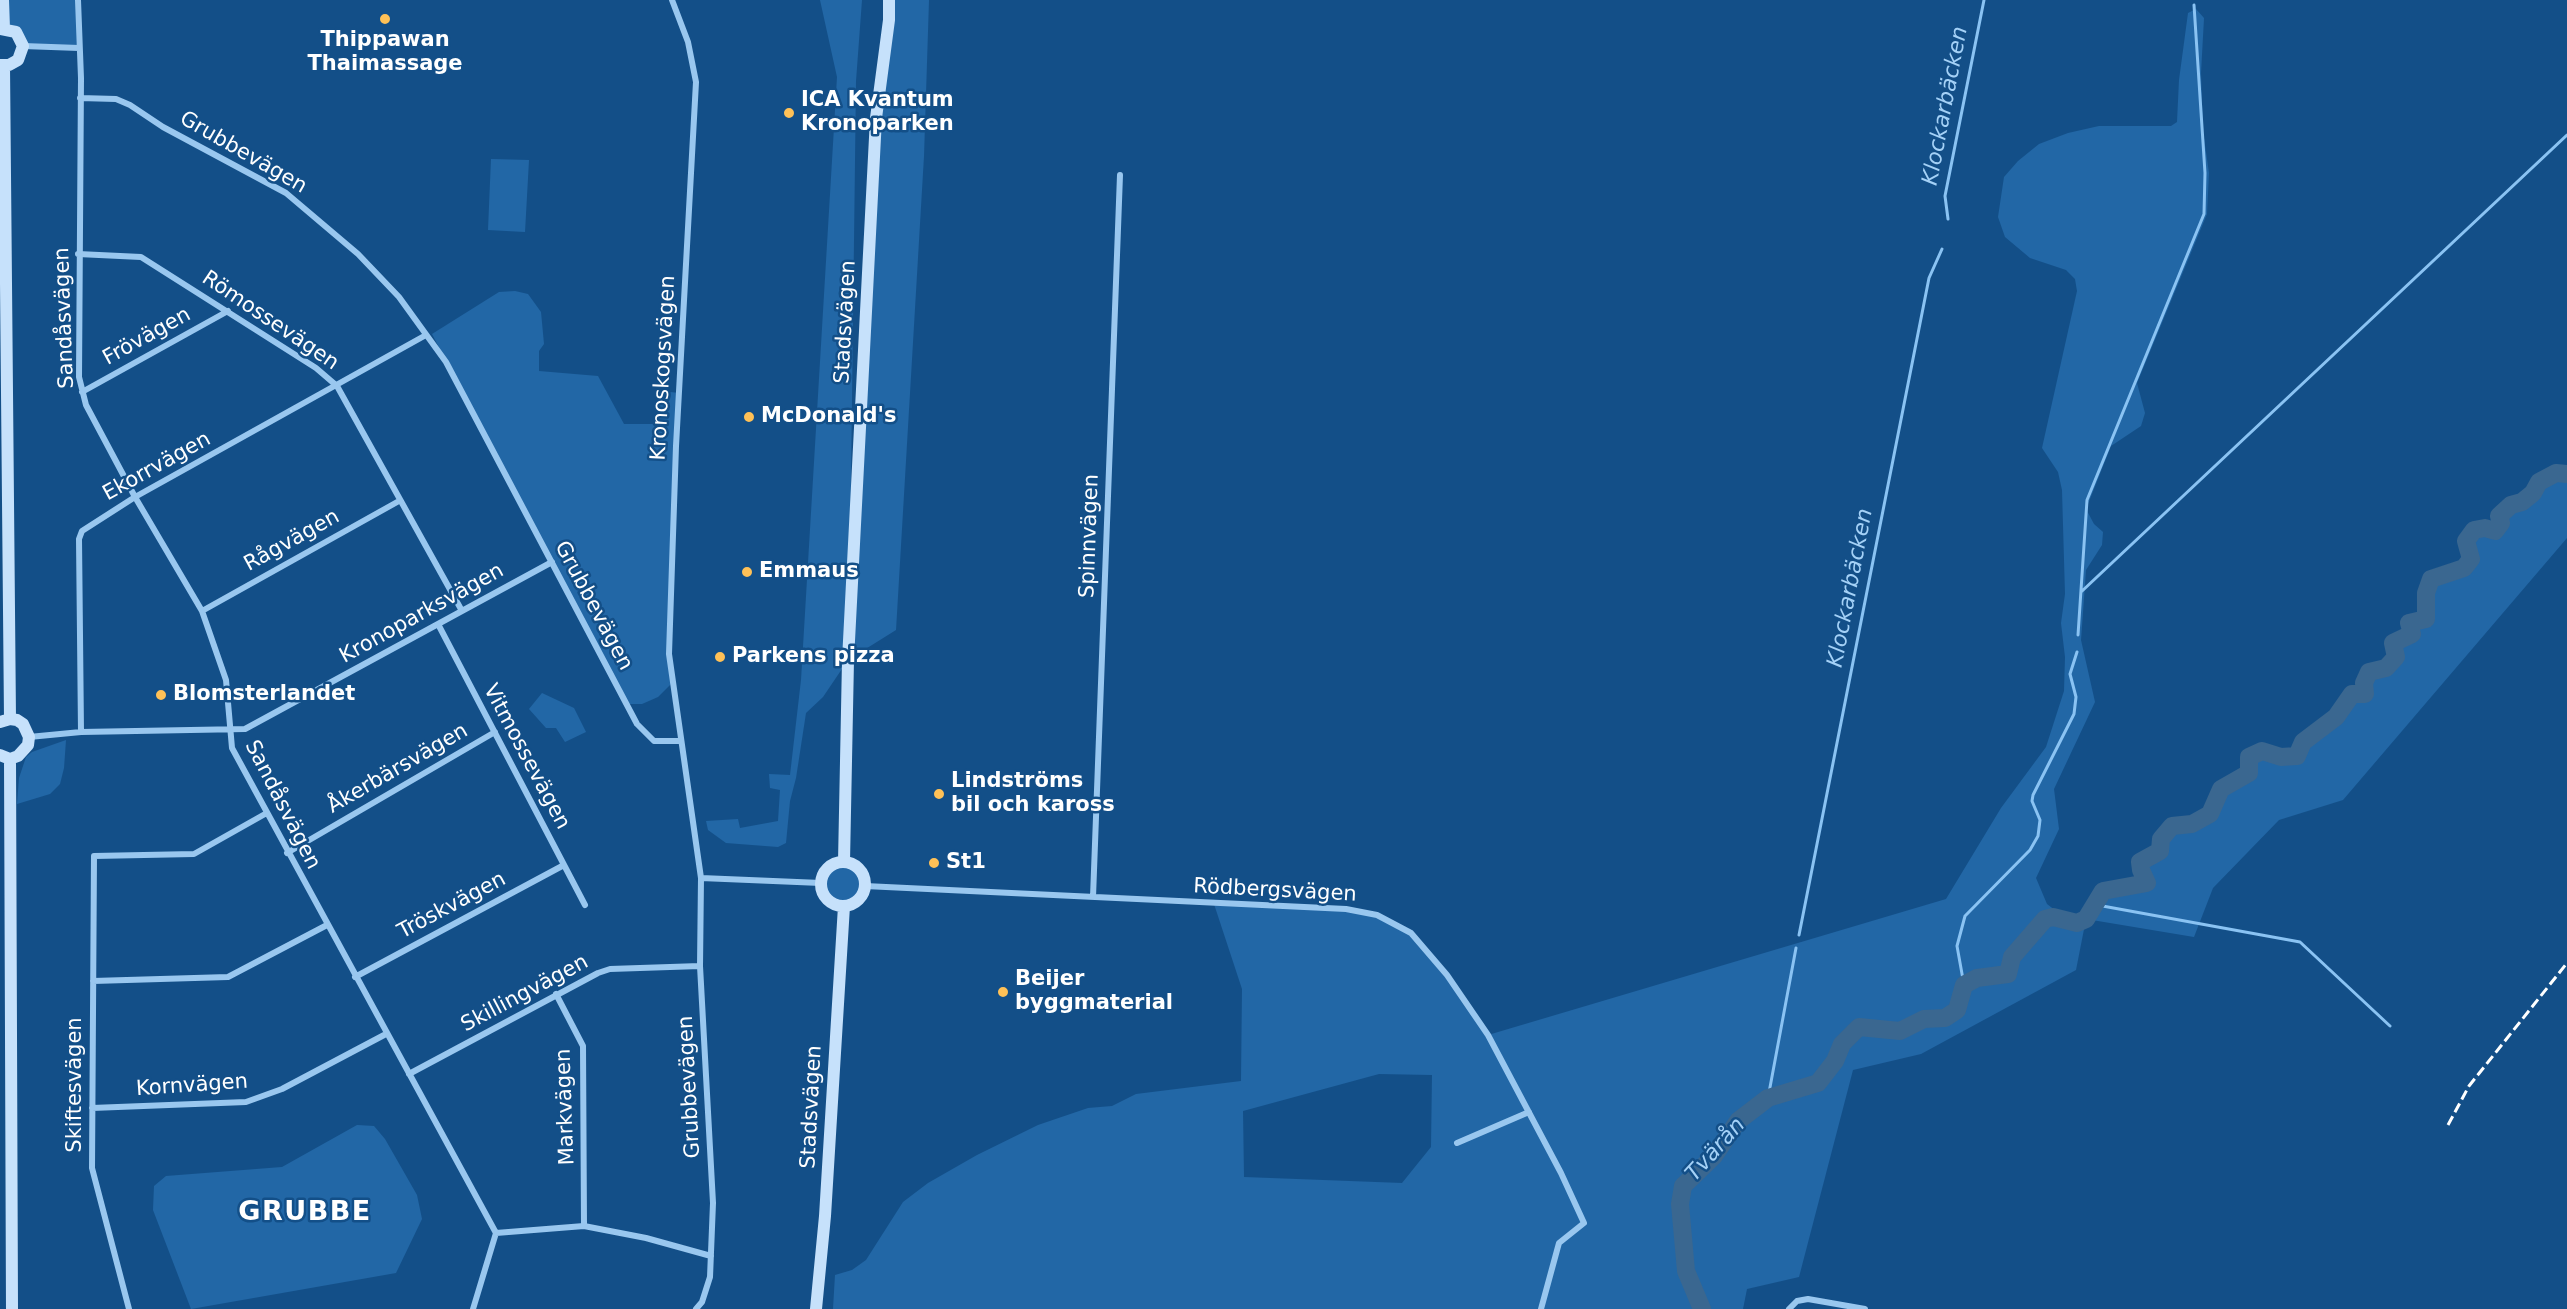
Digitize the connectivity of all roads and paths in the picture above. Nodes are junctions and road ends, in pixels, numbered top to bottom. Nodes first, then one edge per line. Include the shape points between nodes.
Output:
1 (3, 0) edge
2 (78, 0) edge
3 (672, 0) edge
4 (889, 0) edge
5 (2, 29) edge
6 (23, 46) junction
7 (80, 48) junction
8 (2, 66) edge
9 (80, 98) junction
10 (1120, 176) dead end
11 (78, 254) junction
12 (228, 311) junction
13 (426, 334) junction
14 (337, 386) junction
15 (82, 392) junction
16 (135, 497) junction
17 (399, 501) junction
18 (552, 562) junction
19 (202, 611) junction
20 (462, 611) junction
21 (438, 624) junction
22 (5, 720) edge
23 (229, 731) junction
24 (81, 732) junction
25 (495, 732) junction
26 (29, 737) junction
27 (680, 741) junction
28 (5, 757) edge
29 (265, 814) junction
30 (287, 853) junction
31 (844, 862) junction
32 (564, 865) junction
33 (701, 878) junction
34 (821, 883) junction
35 (865, 886) junction
36 (1093, 897) junction
37 (585, 905) dead end
38 (844, 906) junction
39 (327, 925) junction
40 (700, 966) junction
41 (355, 977) junction
42 (93, 981) junction
43 (556, 994) junction
44 (386, 1034) junction
45 (409, 1074) junction
46 (92, 1108) junction
47 (1529, 1112) junction
48 (1457, 1143) dead end
49 (584, 1226) junction
50 (496, 1233) junction
51 (711, 1256) junction
52 (12, 1309) edge
53 (129, 1309) edge
54 (473, 1309) edge
55 (696, 1309) edge
56 (816, 1309) edge
57 (1541, 1309) edge
58 (1789, 1309) edge
59 (1865, 1309) edge

1 - 5 main road
2 - 7 street
3 - 27 street, Kronoskogsvägen via 688,42 696,82 669,625
4 - 31 main road, Stadsvägen via 876,118 848,660
5 - 6 main road via 16,32
6 - 7 street
6 - 8 main road via 18,60
7 - 9 street, Sandåsvägen
8 - 22 main road
9 - 11 street, Sandåsvägen
9 - 13 street, Grubbevägen via 117,99 286,193 358,254 399,297
10 - 36 street, Spinnvägen
11 - 12 street, Römossevägen via 137,256
11 - 15 street, Sandåsvägen
12 - 14 street, Römossevägen
12 - 15 street, Frövägen
13 - 14 street, Ekorrvägen
13 - 18 street, Grubbevägen via 446,362
14 - 16 street, Ekorrvägen
14 - 17 street, Römossevägen
15 - 16 street, Sandåsvägen via 91,418
16 - 19 street, Sandåsvägen
16 - 24 street, Ekorrvägen via 86,527 79,539
17 - 19 street, Rågvägen
17 - 20 street, Römossevägen
18 - 20 street, Kronoparksvägen
18 - 27 street, Grubbevägen via 642,732 660,743
19 - 23 street, Sandåsvägen via 226,680
20 - 21 street, Kronoparksvägen
21 - 23 street, Kronoparksvägen via 245,729
21 - 25 street, Vitmossevägen
22 - 26 main road via 23,724
23 - 24 street, Kronoparksvägen
23 - 29 street, Sandåsvägen via 232,748
24 - 26 street, Kronoparksvägen
25 - 30 street, Åkerbärsvägen
25 - 32 street, Vitmossevägen
26 - 28 main road via 24,751
27 - 33 street, Grubbevägen
28 - 52 main road
29 - 30 street, Sandåsvägen
29 - 42 street, Skiftesvägen via 194,854 94,856
30 - 39 street, Sandåsvägen
31 - 34 main road via 831,866
31 - 35 main road via 860,870
32 - 37 street, Vitmossevägen
32 - 41 street, Tröskvägen
33 - 34 street
33 - 40 street, Grubbevägen
34 - 38 main road via 828,900
35 - 36 street, Rödbergsvägen
35 - 38 main road via 856,902
36 - 47 street, Rödbergsvägen via 1346,909 1377,915 1411,933 1447,975 1488,1035
38 - 56 main road, Stadsvägen
39 - 41 street, Sandåsvägen
39 - 42 street via 228,977
40 - 43 street, Skillingvägen via 610,969
40 - 51 street, Grubbevägen via 713,1203
41 - 44 street, Sandåsvägen
42 - 46 street, Skiftesvägen
43 - 45 street, Skillingvägen
43 - 49 street, Markvägen via 583,1046
44 - 45 street, Sandåsvägen
44 - 46 street, Kornvägen via 282,1089 246,1102
45 - 50 street, Sandåsvägen
46 - 53 street, Skiftesvägen via 92,1168
47 - 48 street
47 - 57 street, Rödbergsvägen via 1584,1223 1559,1244
49 - 50 street
49 - 51 street
50 - 54 street
51 - 55 street, Grubbevägen via 710,1276
58 - 59 street via 1797,1301 1818,1299

